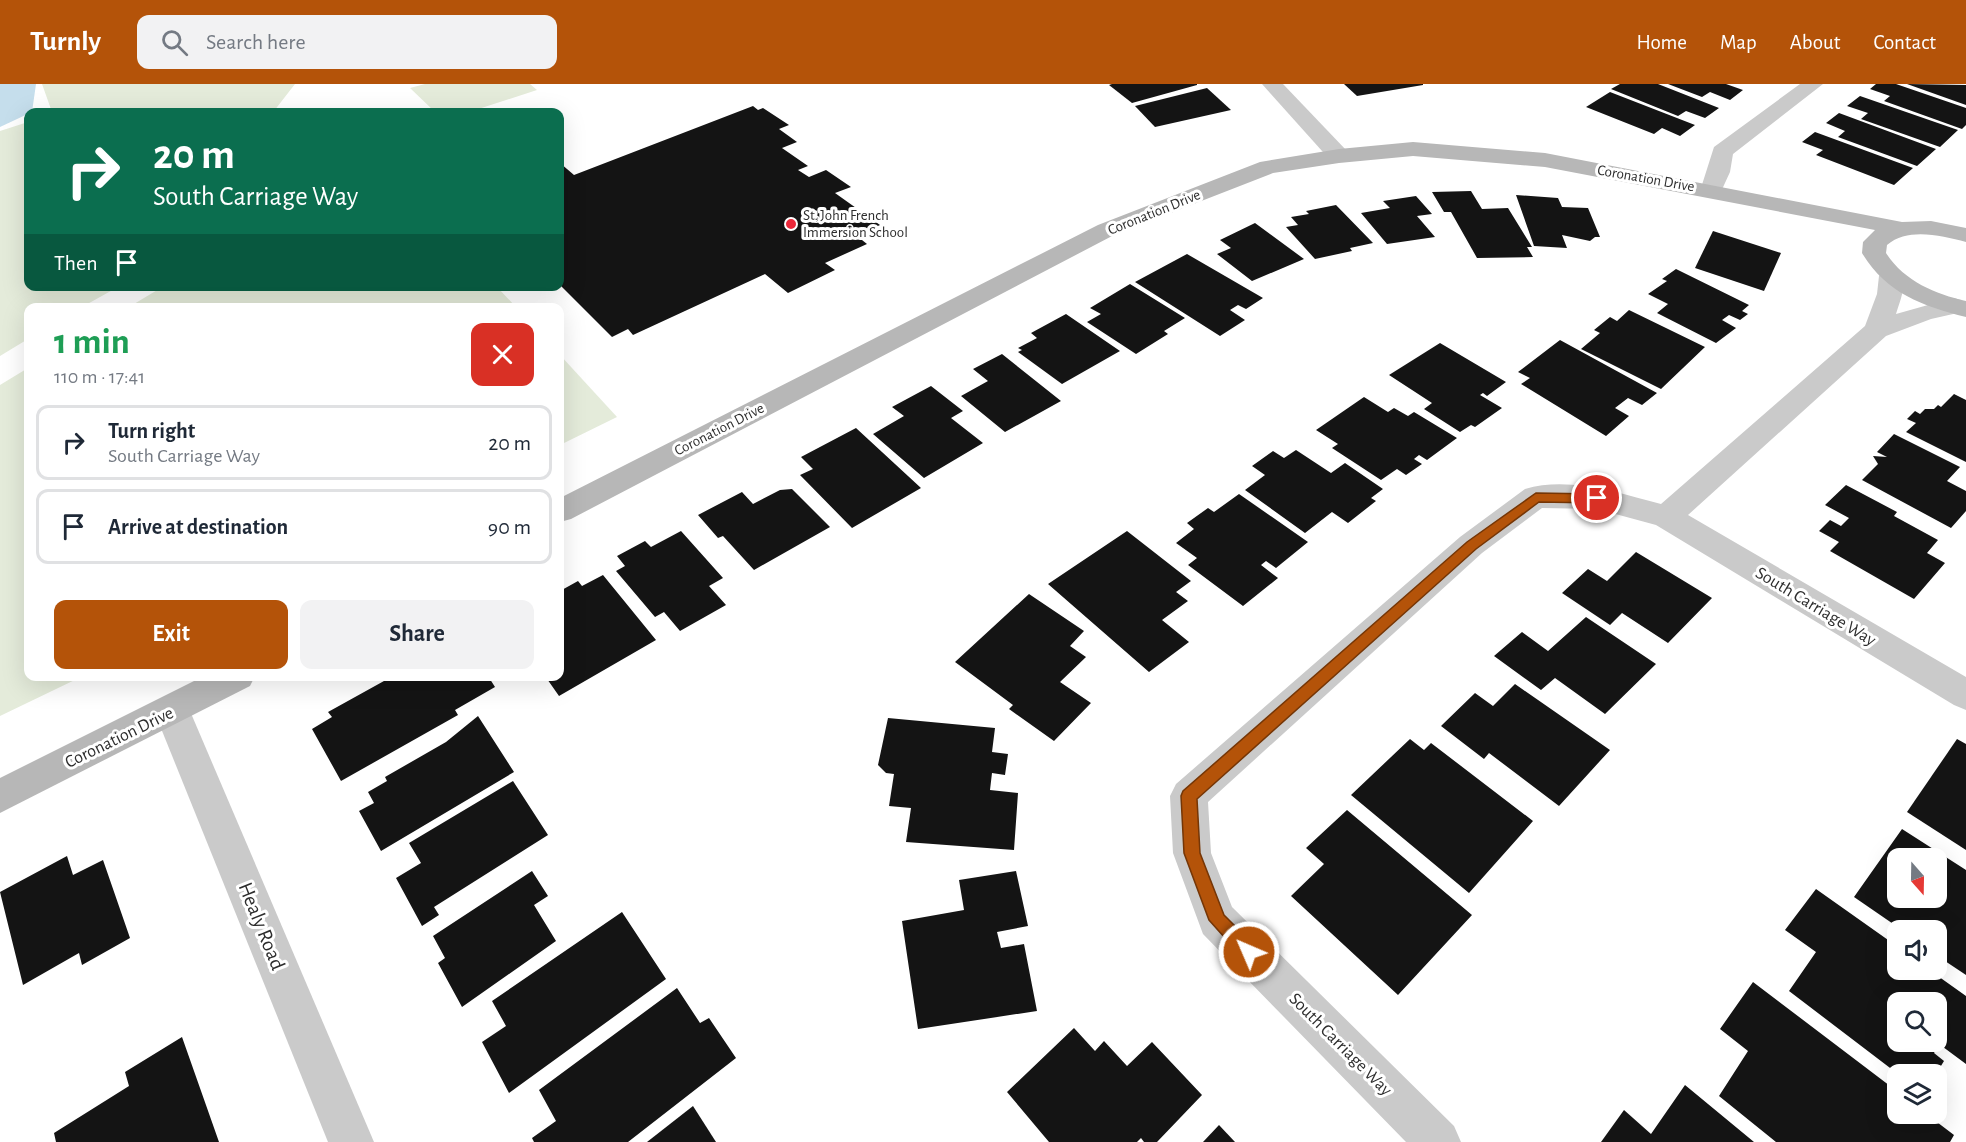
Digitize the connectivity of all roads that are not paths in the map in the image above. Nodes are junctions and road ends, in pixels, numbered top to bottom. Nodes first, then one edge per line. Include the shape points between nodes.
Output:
1 (1272, 84) edge
2 (1813, 84) edge
3 (1339, 156) junction
4 (1711, 191) junction
5 (1804, 211) junction
6 (1899, 228) junction
7 (1960, 230) edge
8 (1874, 254) junction
9 (1891, 276) junction
10 (1959, 307) edge
11 (1877, 330) junction
12 (564, 509) edge
13 (1666, 517) junction
14 (229, 681) edge
15 (1966, 695) edge
16 (172, 711) junction
17 (0, 796) edge
18 (351, 1142) edge
19 (1438, 1142) edge

1 - 3 street
2 - 4 street via 1722,152
3 - 4 street, Coronation Drive via 1413,149 1545,160
3 - 12 street, Coronation Drive via 1268,167 1106,231
4 - 5 street, Coronation Drive
5 - 6 street, Coronation Drive
5 - 8 street, Coronation Drive
6 - 7 street, Coronation Drive
6 - 8 street via 1875,242
8 - 9 street
9 - 10 street via 1929,298
9 - 11 street via 1890,294
10 - 11 street via 1924,312
11 - 13 street
13 - 15 street, South Carriage Way
13 - 19 street, South Carriage Way via 1597,498 1536,497 1471,545 1189,796 1192,853 1217,920
14 - 16 street, Coronation Drive
16 - 17 street, Coronation Drive
16 - 18 street, Healy Road

